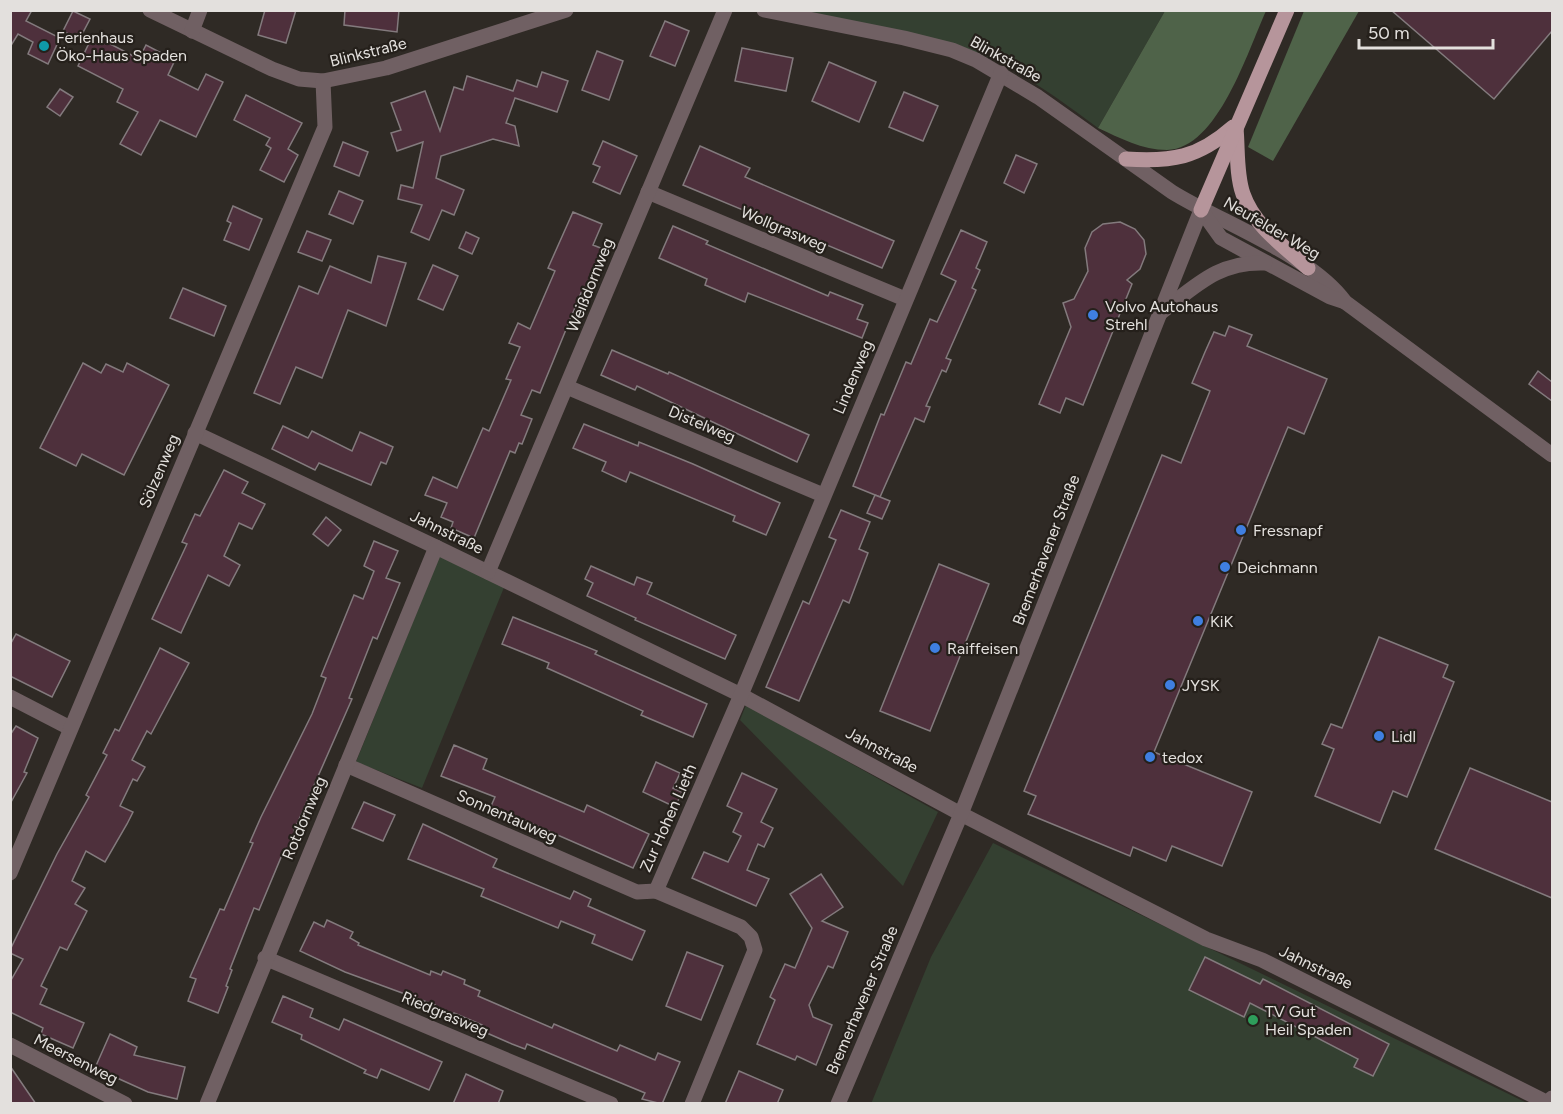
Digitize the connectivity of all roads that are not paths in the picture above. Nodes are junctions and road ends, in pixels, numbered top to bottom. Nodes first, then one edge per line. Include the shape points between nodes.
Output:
1 (150, 10) edge
2 (200, 10) edge
3 (566, 10) edge
4 (724, 10) edge
5 (764, 10) edge
6 (1287, 10) edge
7 (192, 32) junction
8 (1001, 73) junction
9 (323, 81) junction
10 (1236, 125) junction
11 (1126, 159) junction
12 (648, 192) junction
13 (1201, 210) junction
14 (1268, 263) junction
15 (1308, 268) junction
16 (905, 299) junction
17 (1345, 302) junction
18 (1159, 313) junction
19 (567, 387) junction
20 (195, 433) junction
21 (1552, 455) edge
22 (823, 495) junction
23 (436, 546) junction
24 (488, 572) junction
25 (741, 695) junction
26 (10, 697) edge
27 (70, 728) junction
28 (346, 765) junction
29 (961, 814) junction
30 (10, 873) edge
31 (656, 891) junction
32 (265, 958) junction
33 (10, 1045) edge
34 (1552, 1098) edge
35 (1550, 1103) edge
36 (125, 1104) edge
37 (207, 1104) edge
38 (611, 1104) edge
39 (692, 1104) edge
40 (838, 1104) edge

1 - 7 street, Blinkstraße
2 - 7 street
3 - 9 street, Blinkstraße via 386,68
4 - 12 street, Weißdornweg
5 - 8 street, Blinkstraße via 952,50
6 - 10 main road, Bremerhavener Straße
7 - 9 street, Blinkstraße via 272,69
8 - 11 street, Blinkstraße
8 - 16 street, Lindenweg
9 - 20 street, Sölzenweg via 325,127
10 - 11 main road via 1213,144 1192,154 1158,161
10 - 13 main road, Bremerhavener Straße
10 - 15 main road via 1242,192 1251,212
11 - 13 street, Blinkstraße
12 - 16 street, Wollgrasweg
12 - 19 street, Weißdornweg
13 - 14 street, Neufelder Weg via 1221,238
13 - 15 street, Neufelder Weg via 1234,224
13 - 18 street, Bremerhavener Straße
14 - 17 street, Neufelder Weg
14 - 18 street via 1232,265
15 - 17 street, Neufelder Weg via 1333,285
16 - 22 street, Lindenweg
17 - 21 street, Neufelder Weg
18 - 29 street, Bremerhavener Straße
19 - 22 street, Distelweg
19 - 24 street, Weißdornweg
20 - 23 street, Jahnstraße
20 - 27 street, Sölzenweg
22 - 25 street, Lindenweg
23 - 24 street, Jahnstraße
23 - 28 street, Rotdornweg
24 - 25 street, Jahnstraße
25 - 29 street, Jahnstraße
25 - 31 street, Zur Hohen Lieth
26 - 27 street
27 - 30 street, Sölzenweg
28 - 31 street, Sonnentauweg via 637,892
28 - 32 street, Rotdornweg
29 - 35 street, Jahnstraße via 1206,939 1262,960
29 - 40 street, Bremerhavener Straße
31 - 39 street, Zur Hohen Lieth via 741,927 752,937 755,950
32 - 37 street, Rotdornweg
32 - 38 street, Riedgrasweg
33 - 36 street, Meersenweg
34 - 35 street

